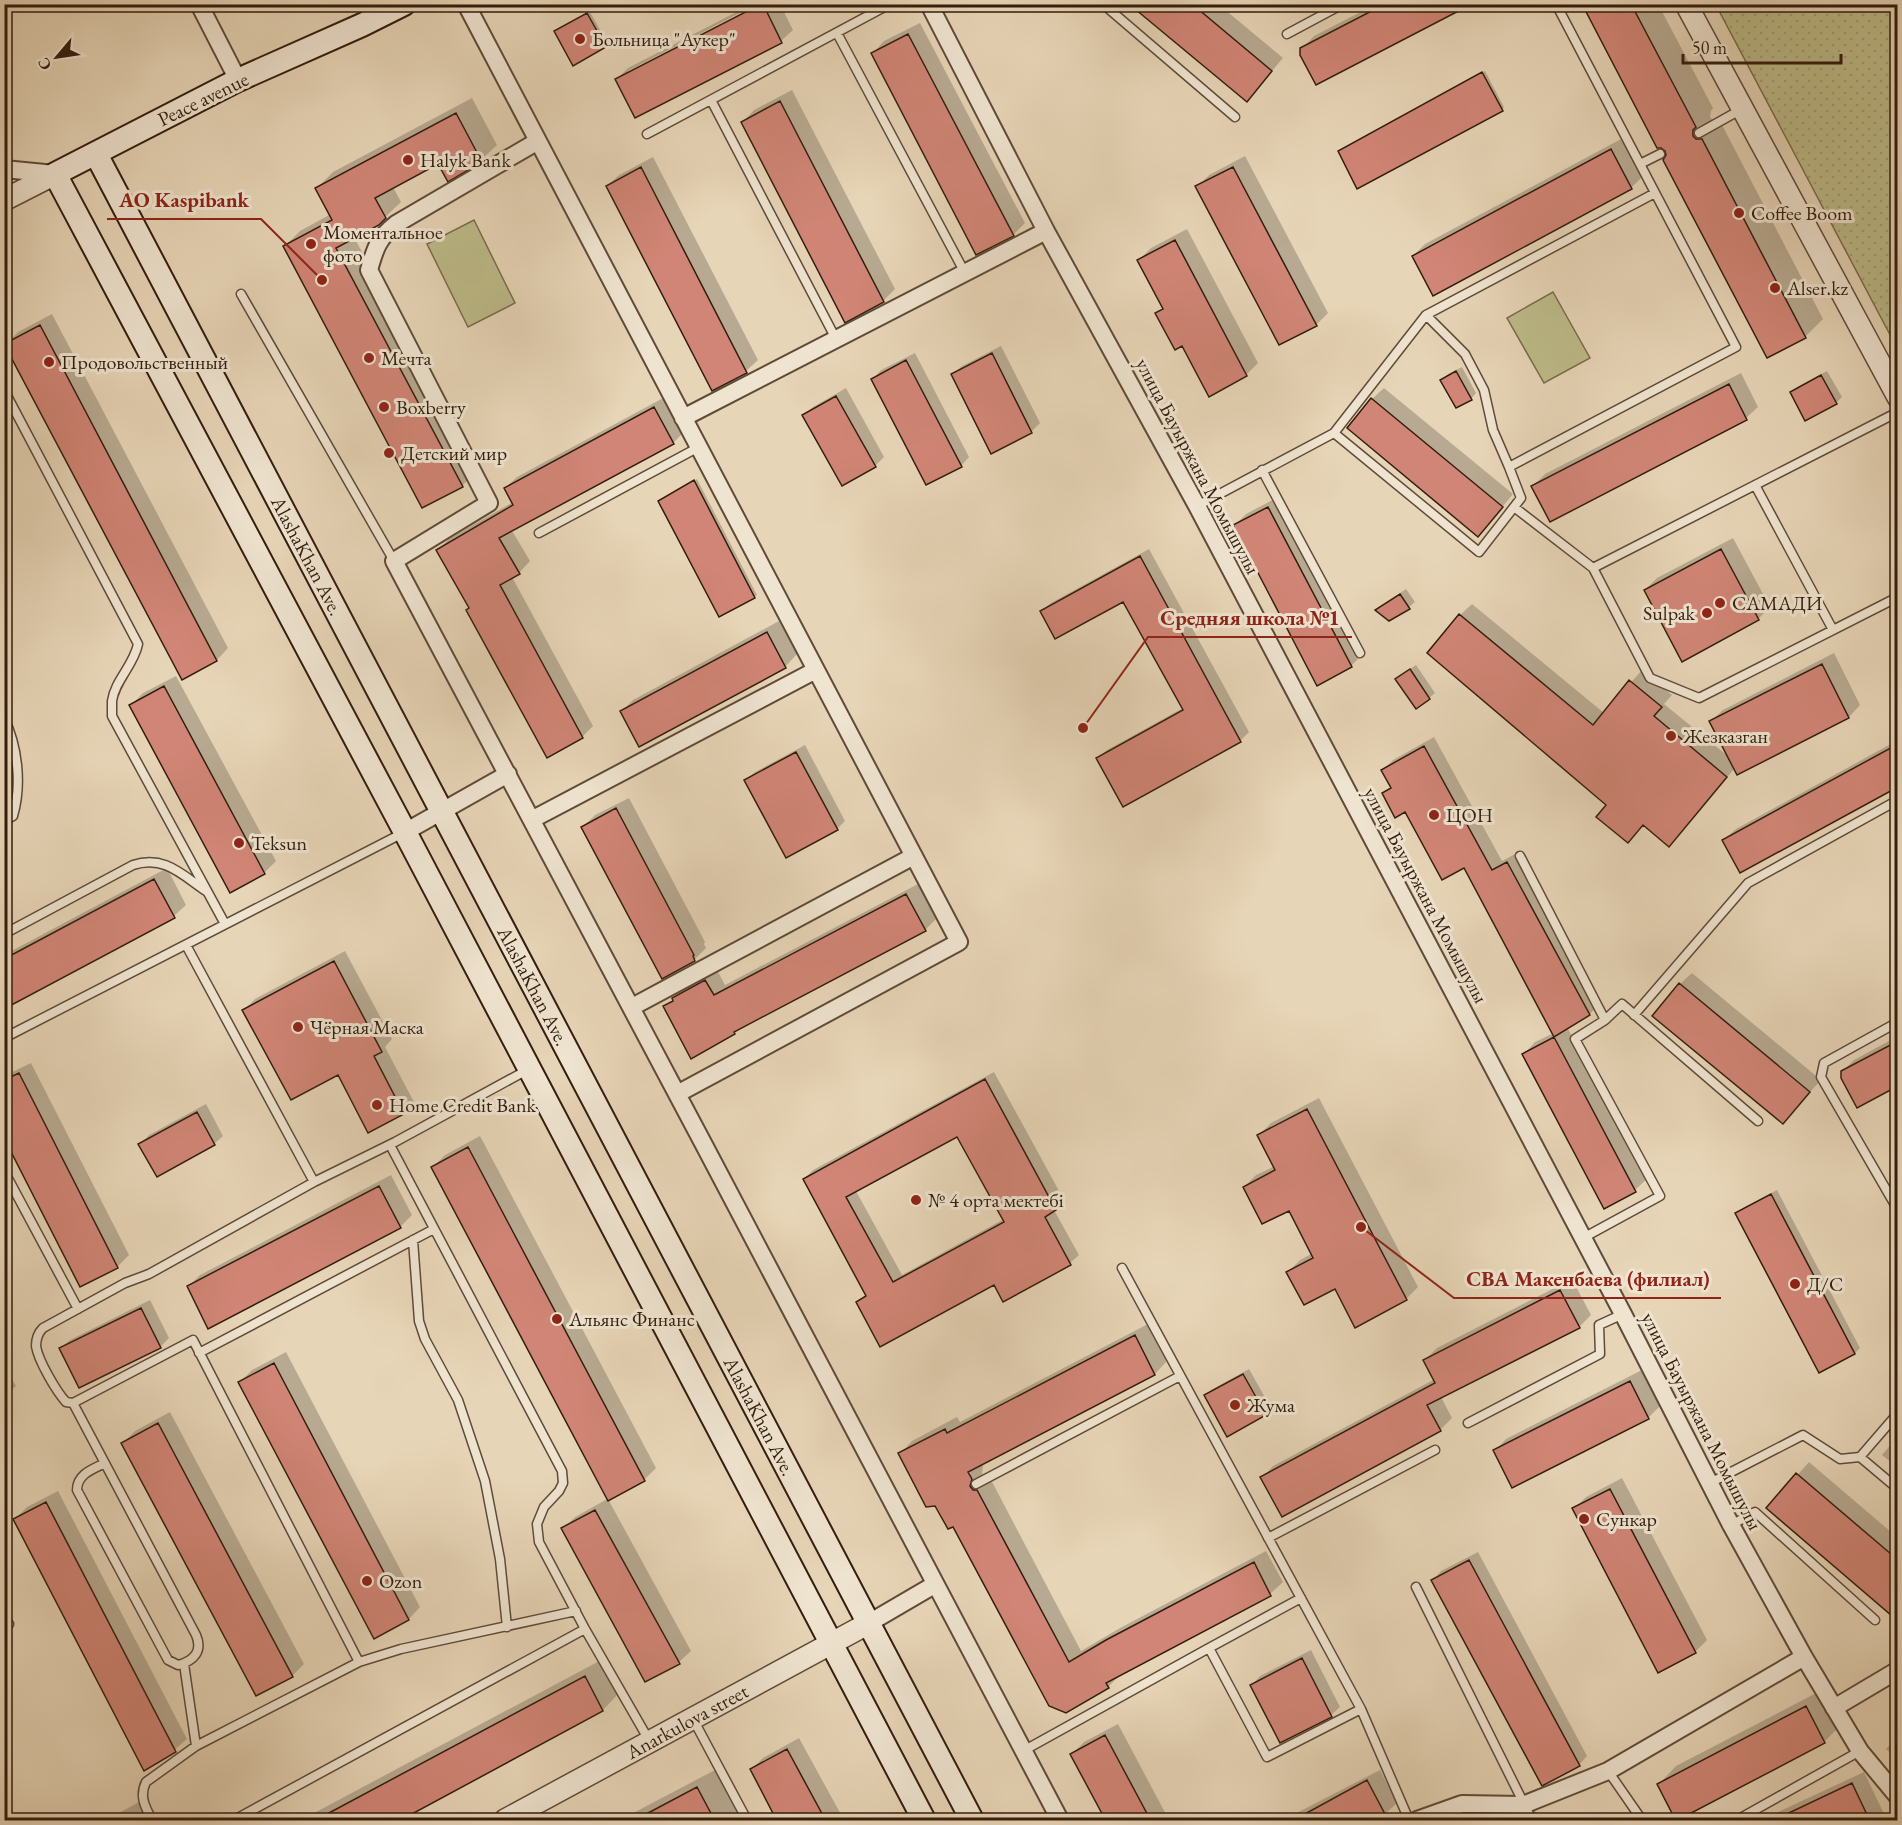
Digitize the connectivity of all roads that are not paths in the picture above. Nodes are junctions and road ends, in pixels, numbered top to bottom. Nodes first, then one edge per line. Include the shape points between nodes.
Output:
1 (199, 4) edge
2 (404, 4) edge
3 (466, 4) edge
4 (890, 4) edge
5 (929, 4) edge
6 (1103, 4) edge
7 (1343, 4) edge
8 (1556, 4) edge
9 (1686, 4) edge
10 (837, 33) junction
11 (1287, 34) dead end
12 (238, 80) junction
13 (711, 100) junction
14 (1742, 109) junction
15 (1235, 117) dead end
16 (1699, 133) dead end
17 (647, 134) dead end
18 (538, 141) junction
19 (96, 154) junction
20 (1660, 154) dead end
21 (1640, 164) junction
22 (4, 169) edge
23 (55, 174) junction
24 (1655, 193) junction
25 (4, 200) edge
26 (1046, 231) junction
27 (965, 273) junction
28 (241, 294) dead end
29 (1426, 315) junction
30 (836, 339) junction
31 (4, 390) edge
32 (1898, 397) edge
33 (1898, 412) edge
34 (683, 418) junction
35 (1334, 433) junction
36 (699, 447) junction
37 (1509, 467) junction
38 (1262, 470) junction
39 (1755, 485) junction
40 (1197, 506) junction
41 (1514, 507) junction
42 (539, 533) dead end
43 (394, 561) junction
44 (1593, 568) junction
45 (1898, 597) edge
46 (1833, 630) junction
47 (1360, 653) dead end
48 (816, 670) junction
49 (4, 718) edge
50 (508, 774) junction
51 (1898, 800) edge
52 (441, 813) junction
53 (533, 819) junction
54 (4, 821) edge
55 (405, 832) junction
56 (914, 856) junction
57 (1520, 856) dead end
58 (209, 893) junction
59 (225, 924) junction
60 (4, 934) edge
61 (186, 945) junction
62 (632, 1007) junction
63 (1634, 1015) junction
64 (1605, 1020) junction
65 (1898, 1022) edge
66 (4, 1038) edge
67 (529, 1069) junction
68 (677, 1094) junction
69 (1758, 1121) dead end
70 (390, 1145) junction
71 (4, 1171) edge
72 (314, 1182) junction
73 (1898, 1210) edge
74 (434, 1229) junction
75 (1583, 1238) junction
76 (414, 1240) junction
77 (1122, 1268) dead end
78 (78, 1309) junction
79 (1623, 1314) junction
80 (199, 1353) junction
81 (1180, 1376) junction
82 (73, 1403) junction
83 (1898, 1413) edge
84 (1468, 1423) dead end
85 (1435, 1450) dead end
86 (1860, 1457) junction
87 (105, 1463) junction
88 (1710, 1483) junction
89 (976, 1484) dead end
90 (1898, 1489) edge
91 (1731, 1525) junction
92 (1268, 1538) junction
93 (934, 1585) junction
94 (1416, 1587) dead end
95 (1301, 1598) junction
96 (576, 1611) junction
97 (1875, 1620) dead end
98 (869, 1623) junction
99 (507, 1627) junction
100 (585, 1629) junction
101 (832, 1643) junction
102 (1209, 1648) junction
103 (1804, 1657) junction
104 (359, 1662) junction
105 (184, 1664) junction
106 (1898, 1670) edge
107 (1834, 1708) junction
108 (1361, 1709) junction
109 (693, 1719) junction
110 (651, 1743) junction
111 (196, 1746) junction
112 (1023, 1750) junction
113 (1860, 1751) junction
114 (1608, 1771) junction
115 (1898, 1797) edge
116 (1523, 1805) junction
117 (152, 1821) edge
118 (234, 1821) edge
119 (505, 1821) edge
120 (747, 1821) edge
121 (924, 1821) edge
122 (972, 1821) edge
123 (1060, 1821) edge
124 (1409, 1821) edge
125 (1417, 1821) edge
126 (1532, 1821) edge
127 (1642, 1821) edge
128 (1737, 1821) edge

1 - 12 street
2 - 12 main road, Peace avenue
3 - 18 street
4 - 10 lane
5 - 26 street, улица Бауыржана Момышулы
6 - 15 lane
7 - 11 lane
8 - 21 lane
9 - 14 street
10 - 13 lane
10 - 27 lane
12 - 19 main road, Peace avenue
13 - 17 lane
13 - 30 lane
14 - 16 lane
14 - 32 street
18 - 34 street
18 - 43 street via 396,224 385,233 373,255 369,270 489,502
19 - 23 main road, Peace avenue
19 - 52 main road, AlashaKhan Ave.
20 - 21 lane
21 - 24 lane
22 - 23 street
23 - 25 street, Peace avenue
23 - 55 main road
24 - 29 lane
24 - 37 lane via 1736,347
26 - 27 street
26 - 40 street, улица Бауыржана Момышулы
27 - 30 street
28 - 43 lane
29 - 35 lane
29 - 37 lane via 1465,354 1484,390 1493,430
30 - 34 street
31 - 58 lane via 138,644 112,701 112,716
33 - 39 lane
34 - 36 street
35 - 38 lane
35 - 41 lane via 1479,552
36 - 42 lane
36 - 48 street
37 - 41 lane via 1521,498
38 - 40 lane
38 - 47 lane
39 - 44 lane
39 - 46 lane
40 - 75 street, улица Бауыржана Момышулы
41 - 44 lane
43 - 50 street
44 - 46 lane via 1650,678 1699,698
45 - 46 lane
48 - 53 street
48 - 56 street
49 - 54 lane via 18,770 18,801 13,816
50 - 52 street
50 - 53 street
51 - 63 lane via 1748,883
52 - 55 street
52 - 98 main road, AlashaKhan Ave.
53 - 62 street
55 - 59 lane
55 - 67 main road
56 - 62 street
56 - 68 street via 959,942
57 - 64 lane
58 - 59 lane
58 - 60 lane via 165,864 146,861
59 - 61 lane
61 - 66 lane
61 - 72 lane
62 - 68 street
63 - 64 lane via 1622,1004
63 - 69 lane
64 - 75 lane via 1575,1039 1660,1196
65 - 73 lane via 1824,1063 1821,1069 1821,1077
67 - 70 lane
67 - 101 main road
68 - 93 street
70 - 72 lane
70 - 74 lane
71 - 78 lane
72 - 78 lane
74 - 76 lane
74 - 96 lane via 562,1472 560,1491 544,1507 537,1524 539,1542
75 - 79 street, улица Бауыржана Момышулы
76 - 80 lane
76 - 99 lane via 420,1321 429,1347 458,1400 485,1481 500,1560
77 - 81 lane
78 - 82 lane via 43,1328 36,1347 61,1396
79 - 84 lane via 1599,1325 1600,1354
79 - 88 street, улица Бауыржана Момышулы
80 - 82 lane via 193,1340
80 - 104 lane
81 - 89 lane
81 - 92 lane
82 - 87 lane
83 - 86 lane
85 - 92 lane
86 - 88 lane via 1840,1459 1803,1435
86 - 90 lane
87 - 105 lane via 198,1641 198,1653
87 - 105 lane via 83,1475 77,1490 168,1660
88 - 91 street, улица Бауыржана Момышулы
91 - 97 lane via 1755,1512
91 - 103 street, улица Бауыржана Момышулы
92 - 95 lane
93 - 98 street
93 - 112 street
94 - 116 lane
95 - 102 lane
95 - 108 lane
96 - 99 lane
96 - 100 lane
98 - 101 street, Anarkulova street
98 - 122 main road, AlashaKhan Ave.
99 - 104 lane
100 - 110 lane
100 - 118 lane
101 - 109 street, Anarkulova street
101 - 121 main road
102 - 108 lane via 1267,1757
102 - 112 lane
103 - 107 street, улица Бауыржана Момышулы
103 - 114 street
104 - 111 lane
105 - 111 lane
106 - 107 street
107 - 113 street, улица Бауыржана Момышулы
108 - 124 lane
109 - 110 street, Anarkulova street
109 - 120 lane
110 - 119 street, Anarkulova street
111 - 117 lane via 146,1782 142,1800
112 - 123 street
113 - 115 street, улица Бауыржана Момышулы
113 - 128 lane
114 - 116 street
114 - 127 lane
116 - 125 street via 1462,1804
116 - 126 lane

